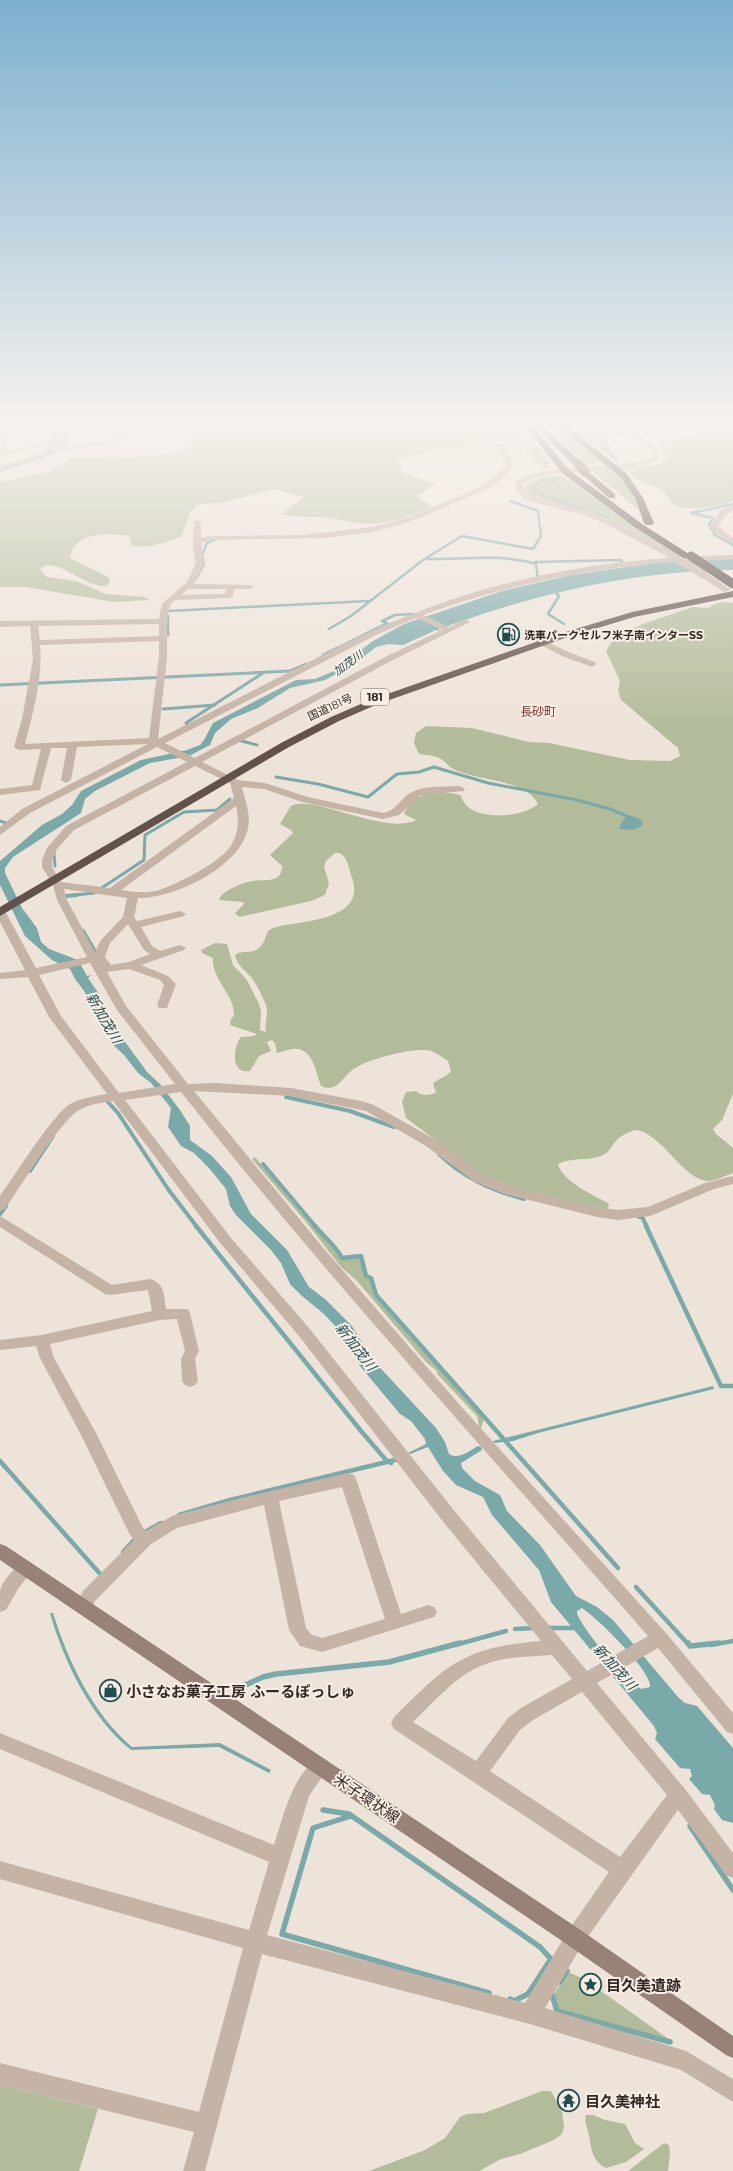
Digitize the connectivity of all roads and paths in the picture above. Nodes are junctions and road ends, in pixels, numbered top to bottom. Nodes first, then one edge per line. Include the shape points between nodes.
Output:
1 (196, 527) edge
2 (383, 527) edge
3 (621, 527) edge
4 (641, 527) edge
5 (651, 527) edge
6 (654, 527) edge
7 (715, 527) edge
8 (197, 542) junction
9 (733, 542) edge
10 (690, 556) junction
11 (733, 556) edge
12 (185, 586) junction
13 (230, 587) junction
14 (250, 587) dead end
15 (731, 587) edge
16 (172, 598) junction
17 (418, 616) junction
18 (163, 621) junction
19 (466, 622) dead end
20 (0, 624) edge
21 (34, 624) junction
22 (445, 628) junction
23 (162, 638) junction
24 (540, 641) junction
25 (35, 643) junction
26 (592, 664) dead end
27 (157, 743) junction
28 (73, 744) junction
29 (46, 745) junction
30 (191, 761) junction
31 (228, 779) junction
32 (66, 780) dead end
33 (460, 789) dead end
34 (0, 792) edge
35 (239, 798) junction
36 (16, 818) junction
37 (0, 819) edge
38 (0, 832) edge
39 (55, 879) junction
40 (112, 892) junction
41 (133, 894) junction
42 (1, 909) edge
43 (180, 914) dead end
44 (131, 922) junction
45 (180, 948) dead end
46 (159, 955) junction
47 (94, 959) junction
48 (129, 965) junction
49 (33, 973) junction
50 (0, 976) edge
51 (163, 1005) dead end
52 (180, 1088) junction
53 (120, 1096) junction
54 (733, 1180) edge
55 (0, 1206) edge
56 (0, 1221) edge
57 (160, 1315) junction
58 (41, 1340) junction
59 (0, 1345) edge
60 (190, 1381) dead end
61 (270, 1497) junction
62 (145, 1539) junction
63 (0, 1551) edge
64 (26, 1568) junction
65 (0, 1605) edge
66 (83, 1607) junction
67 (428, 1612) dead end
68 (395, 1624) junction
69 (656, 1640) junction
70 (555, 1647) junction
71 (585, 1681) junction
72 (733, 1726) edge
73 (0, 1741) edge
74 (320, 1767) junction
75 (478, 1773) junction
76 (678, 1796) junction
77 (280, 1857) junction
78 (733, 1869) edge
79 (0, 1870) edge
80 (622, 1870) junction
81 (575, 1938) junction
82 (255, 1942) junction
83 (530, 2014) junction
84 (733, 2048) edge
85 (0, 2074) edge
86 (733, 2091) edge
87 (207, 2125) junction
88 (194, 2171) edge

1 - 8 street
2 - 8 street via 327,537 210,538
3 - 15 street, bridge
4 - 10 highway
5 - 10 highway
6 - 10 highway
7 - 9 street
8 - 12 street via 200,563 190,583
10 - 15 highway, bridge
11 - 17 street via 664,559 570,571 464,598
12 - 13 street
12 - 16 street
13 - 14 street
13 - 16 street via 229,596
15 - 24 highway, 国道181号 / 181
16 - 18 street via 166,604
17 - 22 street
17 - 27 street via 373,633
18 - 21 street
18 - 23 street
19 - 22 street
20 - 21 street
21 - 25 street
22 - 30 street
23 - 25 street
23 - 27 street
24 - 26 street
24 - 31 highway, 国道181号 / 181 via 335,719
25 - 29 street via 37,659 20,747
27 - 28 street
27 - 30 street
27 - 36 street
28 - 29 street
28 - 32 street
29 - 34 street via 36,788
30 - 31 street
30 - 39 street via 70,828 49,854 47,867
31 - 33 street via 383,816 398,813 418,793
31 - 35 street
31 - 39 highway, 国道181号 / 181
35 - 40 street
35 - 41 street via 243,827 232,852 170,890 156,895
36 - 37 street
36 - 38 street
39 - 40 street
39 - 42 highway, 国道181号 / 181
39 - 47 street via 62,900
40 - 41 street
41 - 44 street
42 - 49 street
43 - 44 street
44 - 46 street via 148,948
44 - 47 street via 105,942
45 - 46 street
46 - 48 street
47 - 48 street via 108,969
47 - 49 street
47 - 52 street via 122,1007
48 - 51 street via 164,978 170,984
49 - 50 street
49 - 53 street via 55,1017
52 - 53 street
52 - 54 street via 291,1092 358,1104 431,1143 480,1179 510,1191 597,1212 618,1215 650,1211
52 - 69 street
53 - 55 street via 85,1102 69,1111
53 - 70 street via 226,1241 304,1332
56 - 57 street via 110,1290 150,1284 155,1287
57 - 58 street
57 - 60 street via 184,1312 192,1351 188,1359
58 - 59 street
58 - 62 street via 47,1358 137,1533
61 - 62 street via 172,1523
61 - 68 street via 348,1480
61 - 68 street via 298,1630 306,1641 322,1645
62 - 66 street via 89,1596
63 - 64 main road, 米子環状線
64 - 65 street
64 - 66 main road, 米子環状線
66 - 74 main road, 米子環状線
67 - 68 street
69 - 71 street
69 - 72 street
70 - 71 street
70 - 75 street via 495,1653 478,1658 460,1668 400,1723
71 - 75 street via 514,1724
71 - 76 street
73 - 77 street
74 - 77 street via 301,1792
74 - 81 main road, 米子環状線
75 - 80 street
76 - 78 street
76 - 80 street
77 - 82 street
79 - 82 street
80 - 81 street
81 - 83 street
81 - 84 main road, 米子環状線
82 - 83 street
82 - 87 street
83 - 86 street via 686,2061
85 - 87 street
87 - 88 street

